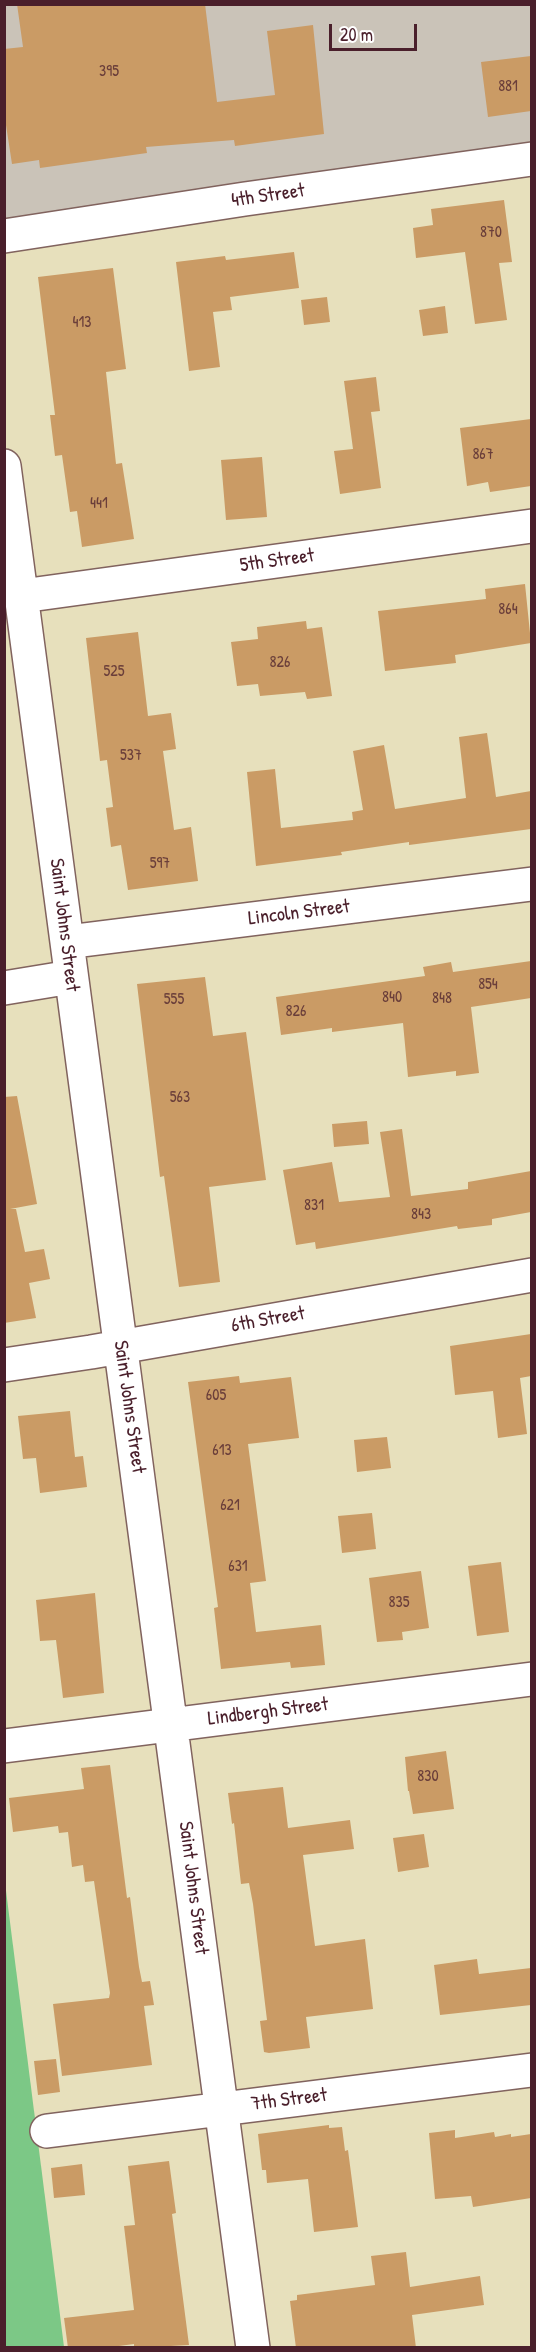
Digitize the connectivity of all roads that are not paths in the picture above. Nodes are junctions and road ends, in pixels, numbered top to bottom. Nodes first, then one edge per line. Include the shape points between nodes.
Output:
1 (531, 159) edge
2 (4, 236) edge
3 (4, 466) edge
4 (531, 526) edge
5 (22, 596) junction
6 (531, 884) edge
7 (66, 942) junction
8 (71, 977) junction
9 (4, 988) edge
10 (531, 1275) edge
11 (121, 1347) junction
12 (4, 1365) edge
13 (531, 1679) edge
14 (172, 1725) junction
15 (4, 1746) edge
16 (531, 2070) edge
17 (221, 2109) junction
18 (47, 2131) dead end
19 (253, 2348) edge

1 - 2 street, 4th Street
3 - 5 street, Saint Johns Street
4 - 5 street, 5th Street
5 - 7 street, Saint Johns Street
6 - 7 street, Lincoln Street
7 - 8 street, Saint Johns Street
8 - 9 street
8 - 11 street, Saint Johns Street
10 - 11 street, 6th Street
11 - 12 street, 6th Street
11 - 14 street, Saint Johns Street
13 - 14 street, Lindbergh Street
14 - 15 street, Lindbergh Street
14 - 17 street, Saint Johns Street
16 - 17 street, 7th Street
17 - 18 street, 7th Street
17 - 19 street, Saint Johns Street

